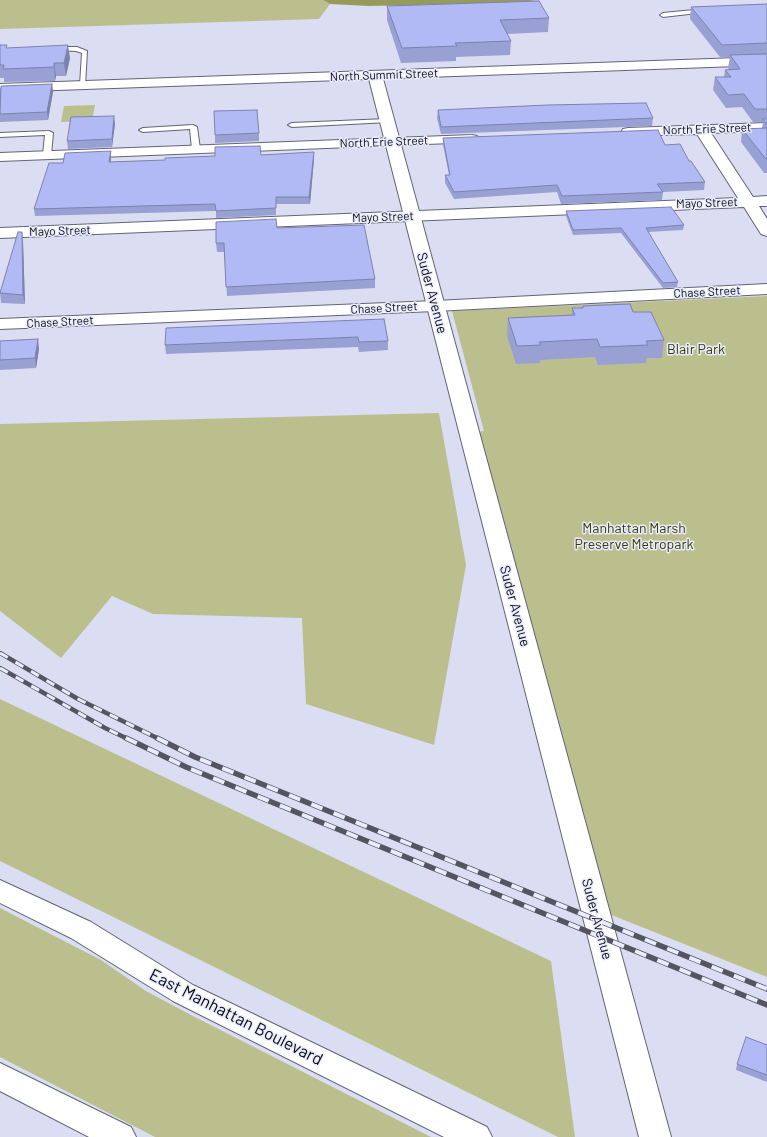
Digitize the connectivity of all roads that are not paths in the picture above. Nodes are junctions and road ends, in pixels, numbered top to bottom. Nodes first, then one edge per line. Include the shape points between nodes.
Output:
1 (712, 11) edge
2 (663, 15) dead end
3 (48, 49) edge
4 (767, 61) edge
5 (375, 75) junction
6 (83, 85) junction
7 (0, 88) edge
8 (292, 125) dead end
9 (767, 127) edge
10 (143, 130) dead end
11 (702, 130) junction
12 (390, 132) junction
13 (615, 133) edge
14 (0, 135) edge
15 (489, 138) edge
16 (196, 149) junction
17 (47, 155) junction
18 (0, 157) edge
19 (767, 201) edge
20 (749, 202) junction
21 (412, 216) junction
22 (767, 230) edge
23 (0, 233) edge
24 (767, 289) edge
25 (435, 306) junction
26 (0, 324) edge
27 (0, 891) edge
28 (0, 1076) edge
29 (120, 1137) edge
30 (476, 1137) edge
31 (655, 1137) edge

1 - 2 lane
3 - 6 lane via 84,50 86,54
4 - 5 street, North Summit Street
5 - 6 street, North Summit Street
5 - 12 street, Suder Avenue
6 - 7 street, North Summit Street
8 - 12 lane
9 - 11 street, North Erie Street
10 - 16 lane via 194,127
11 - 13 street, North Erie Street
11 - 20 street
12 - 15 street, North Erie Street
12 - 16 street, North Erie Street
12 - 21 street, Suder Avenue
14 - 17 lane via 49,133
16 - 17 street, North Erie Street
17 - 18 street, North Erie Street
19 - 20 street, Mayo Street
20 - 21 street, Mayo Street
20 - 22 street
21 - 23 street, Mayo Street
21 - 25 street, Suder Avenue
24 - 25 street, Chase Street
25 - 26 street, Chase Street
25 - 31 street, Suder Avenue
27 - 30 street, East Manhattan Boulevard via 81,930 183,993
28 - 29 street

